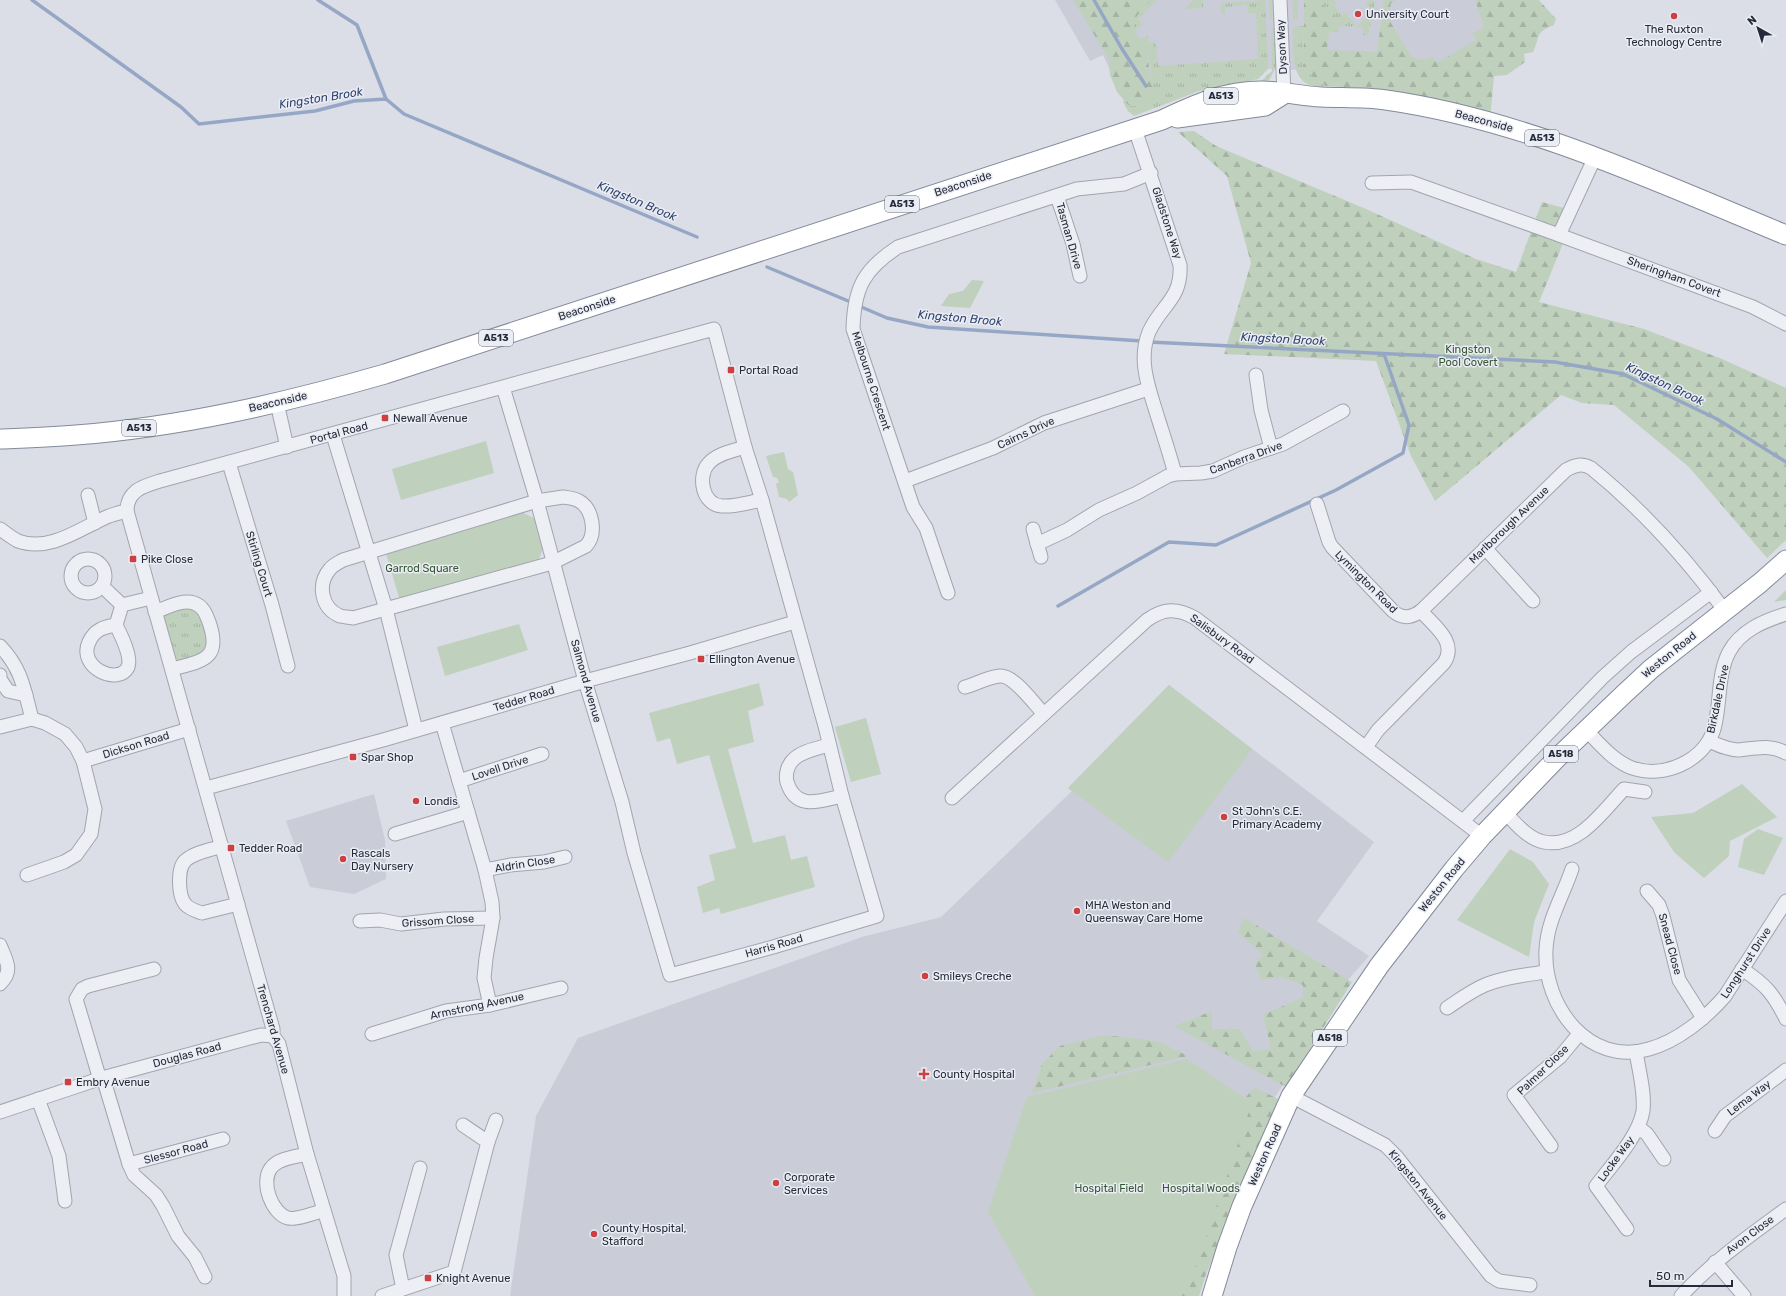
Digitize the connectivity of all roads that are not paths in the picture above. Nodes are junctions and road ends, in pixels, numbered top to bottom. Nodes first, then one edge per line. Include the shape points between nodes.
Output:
1 (1280, 0) edge
2 (1284, 94) junction
3 (1135, 128) junction
4 (1595, 157) junction
5 (1151, 173) junction
6 (1372, 183) dead end
7 (1057, 196) junction
8 (1560, 235) junction
9 (1786, 235) edge
10 (1080, 276) dead end
11 (1786, 324) edge
12 (1256, 375) dead end
13 (503, 387) junction
14 (1148, 389) junction
15 (277, 403) junction
16 (1343, 412) dead end
17 (333, 436) junction
18 (0, 439) edge
19 (287, 447) junction
20 (745, 447) junction
21 (1270, 448) junction
22 (229, 463) junction
23 (1175, 474) junction
24 (905, 481) junction
25 (88, 495) dead end
26 (762, 500) junction
27 (537, 501) junction
28 (1317, 504) dead end
29 (127, 508) junction
30 (95, 523) junction
31 (0, 529) edge
32 (1033, 529) dead end
33 (1037, 544) junction
34 (1485, 548) junction
35 (369, 552) junction
36 (1041, 557) dead end
37 (1786, 560) edge
38 (552, 563) junction
39 (102, 586) dead end
40 (1711, 592) junction
41 (948, 593) dead end
42 (151, 598) junction
43 (1533, 601) dead end
44 (122, 605) junction
45 (386, 609) junction
46 (1421, 611) junction
47 (1725, 611) junction
48 (155, 612) junction
49 (1786, 614) edge
50 (795, 622) junction
51 (116, 625) dead end
52 (4, 650) edge
53 (288, 666) dead end
54 (0, 667) edge
55 (172, 669) junction
56 (0, 675) edge
57 (585, 681) junction
58 (965, 687) dead end
59 (26, 695) junction
60 (1044, 714) junction
61 (32, 719) junction
62 (442, 723) junction
63 (0, 727) edge
64 (189, 729) junction
65 (1585, 729) junction
66 (416, 730) junction
67 (1709, 741) junction
68 (829, 745) junction
69 (1366, 747) junction
70 (1786, 753) edge
71 (542, 754) dead end
72 (83, 761) junction
73 (459, 781) junction
74 (206, 788) junction
75 (1644, 792) dead end
76 (842, 796) junction
77 (952, 798) dead end
78 (468, 812) junction
79 (1505, 812) junction
80 (1463, 821) junction
81 (395, 834) dead end
82 (1482, 836) junction
83 (222, 846) junction
84 (565, 857) dead end
85 (1572, 869) dead end
86 (485, 870) junction
87 (27, 875) dead end
88 (1647, 891) dead end
89 (1786, 901) edge
90 (238, 904) junction
91 (492, 918) junction
92 (360, 921) dead end
93 (0, 945) edge
94 (154, 968) dead end
95 (1742, 969) junction
96 (1546, 972) junction
97 (670, 975) joint
98 (0, 984) edge
99 (561, 988) dead end
100 (490, 1005) junction
101 (1447, 1008) dead end
102 (1703, 1018) junction
103 (1786, 1020) edge
104 (372, 1034) dead end
105 (1578, 1034) junction
106 (273, 1036) junction
107 (1636, 1052) junction
108 (1786, 1070) edge
109 (102, 1078) junction
110 (1291, 1096) junction
111 (38, 1099) junction
112 (0, 1112) edge
113 (496, 1120) dead end
114 (463, 1125) dead end
115 (1638, 1128) junction
116 (1715, 1130) dead end
117 (223, 1139) dead end
118 (488, 1142) junction
119 (1551, 1146) dead end
120 (307, 1154) junction
121 (1664, 1159) dead end
122 (129, 1164) junction
123 (420, 1168) dead end
124 (65, 1201) dead end
125 (1786, 1209) edge
126 (324, 1210) junction
127 (1627, 1229) dead end
128 (1715, 1262) junction
129 (205, 1277) dead end
130 (1530, 1285) dead end
131 (403, 1289) junction
132 (344, 1296) edge
133 (382, 1296) edge
134 (1212, 1296) edge
135 (1681, 1296) edge
136 (1744, 1296) edge

1 - 2 street, Dyson Way
2 - 3 highway, Beaconside / A513 via 1263,91 1218,97
2 - 4 highway, Beaconside / A513 via 1384,99 1439,109 1532,134
3 - 5 street, Gladstone Way
3 - 15 highway, Beaconside / A513 via 385,374
4 - 8 street
4 - 9 highway, Beaconside / A513
5 - 7 street, Melbourne Crescent via 1124,184 1088,187
5 - 14 street, Gladstone Way via 1177,253 1181,275 1174,298 1149,332 1145,354
6 - 8 street, Sheringham Covert via 1411,182
7 - 10 street, Tasman Drive via 1073,244
7 - 24 street, Melbourne Crescent via 898,247 870,269 859,292 853,329
8 - 11 street, Sheringham Covert via 1753,307
12 - 21 street
13 - 17 street, Portal Road
13 - 20 street, Portal Road via 714,328
13 - 27 street, Salmond Avenue
14 - 23 street, Gladstone Way
14 - 24 street, Cairns Drive via 1044,423 993,448
15 - 18 highway, Beaconside / A513 via 205,418 138,428 76,435
15 - 19 street
16 - 21 street, Canberra Drive via 1294,439
17 - 19 street, Portal Road
17 - 35 street
19 - 22 street, Portal Road
20 - 26 street
20 - 26 street via 718,456 709,462 702,472 703,486 711,500 721,506
21 - 23 street, Canberra Drive via 1213,471
22 - 29 street, Portal Road via 138,489 130,496
22 - 53 street, Stirling Court
23 - 33 street, Canberra Drive via 1099,510 1067,530
24 - 41 street, Melbourne Crescent via 913,506 926,528
25 - 30 street
26 - 50 street
27 - 35 street
27 - 38 street, Salmond Avenue
27 - 38 street via 563,497 580,501 593,528 591,539 586,546
28 - 46 street, Lymington Road via 1332,547 1392,611 1406,617
29 - 30 street
29 - 42 street, Trenchard Avenue
30 - 31 street via 72,535 35,544 18,541
32 - 33 street
33 - 36 street
34 - 40 street, Marlborough Avenue via 1566,470 1573,466 1585,465 1609,482 1645,515
34 - 43 street
34 - 46 street, Marlborough Avenue
35 - 45 street
35 - 45 street via 334,565 324,577 322,593 325,603 341,616 353,618
37 - 47 highway, Weston Road / A518
38 - 45 street
38 - 57 street, Salmond Avenue
39 - 44 street
40 - 47 street, Marlborough Avenue
40 - 80 street via 1603,677
42 - 44 street
42 - 48 street, Trenchard Avenue
44 - 51 street
45 - 66 street
46 - 69 street via 1449,644 1449,657 1378,730
47 - 65 highway, Weston Road / A518 via 1651,670
48 - 55 street, Trenchard Avenue
48 - 55 street via 186,602 194,603 202,607 206,613 214,635 212,651 204,659
49 - 67 street, Birkdale Drive via 1770,619 1745,633 1730,651 1724,664 1716,718
50 - 57 street, Tedder Road via 690,654
50 - 68 street
52 - 54 street
52 - 59 street via 16,666
55 - 64 street, Trenchard Avenue
56 - 59 street via 8,691
57 - 62 street, Tedder Road
57 - 97 street, Salmond Avenue
58 - 60 street via 995,677 1007,677
59 - 61 street
60 - 69 street, Salisbury Road via 1147,620 1173,610 1184,611
60 - 77 street, Salisbury Road
61 - 63 street
61 - 72 street via 65,734
62 - 66 street, Tedder Road
62 - 73 street
64 - 72 street, Dickson Road
64 - 74 street, Trenchard Avenue
65 - 67 street, Birkdale Drive via 1624,763 1644,770 1665,770 1687,762
65 - 79 highway, Weston Road / A518
66 - 74 street, Tedder Road
67 - 70 street via 1730,749 1764,747
68 - 76 street
68 - 76 street via 795,758 787,771 787,780 790,790 798,799 815,802
69 - 80 street, Salisbury Road
71 - 73 street, Lovell Drive
72 - 87 street via 95,809 91,834 76,855
73 - 78 street
74 - 83 street, Trenchard Avenue
75 - 79 street via 1624,789 1583,831 1555,842 1536,839
76 - 97 street, Harris Road via 877,916
78 - 81 street
78 - 86 street
79 - 82 highway, Weston Road / A518
80 - 82 street, Salisbury Road
82 - 110 highway, Weston Road / A518 via 1378,966
83 - 90 street, Trenchard Avenue
83 - 90 street via 191,856 185,861 180,878 182,897 185,904 202,913
84 - 86 street, Aldrin Close
85 - 96 street, Longhurst Drive via 1547,934
86 - 91 street via 492,902
88 - 102 street, Snead Close via 1659,905 1663,916 1679,980
89 - 95 street, Longhurst Drive
90 - 106 street, Trenchard Avenue
91 - 92 street, Grissom Close via 444,919 401,924 380,920
91 - 100 street via 484,978
93 - 98 street via 9,969
94 - 109 street via 88,986 78,994 78,1008 98,1073
95 - 102 street, Longhurst Drive via 1725,996
95 - 103 street via 1773,995
96 - 101 street via 1487,984
96 - 105 street, Longhurst Drive via 1561,1012
99 - 100 street, Armstrong Avenue
100 - 104 street, Armstrong Avenue via 446,1011
102 - 107 street, Longhurst Drive via 1662,1044
105 - 107 street, Longhurst Drive via 1600,1047
105 - 119 street, Palmer Close via 1560,1057 1514,1095
106 - 109 street, Douglas Road via 262,1035
106 - 120 street, Trenchard Avenue via 279,1044
107 - 115 street, Locke Way via 1643,1095 1643,1109
108 - 116 street, Lema Way via 1725,1116
109 - 111 street, Douglas Road
109 - 122 street, Slessor Road
110 - 130 street, Kingston Avenue via 1385,1145 1491,1276 1499,1281
110 - 134 highway, Weston Road / A518 via 1242,1206
111 - 112 street, Douglas Road
111 - 124 street via 59,1156
113 - 118 street
114 - 118 street
115 - 121 street, Locke Way via 1647,1134
115 - 127 street, Locke Way via 1596,1186
117 - 122 street, Slessor Road
118 - 131 street via 454,1272
120 - 126 street, Trenchard Avenue
120 - 126 street via 276,1163 270,1169 267,1180 268,1193 276,1210 289,1219
122 - 129 street, Slessor Road via 134,1175 156,1195 178,1236 195,1257
123 - 131 street via 396,1255
125 - 128 street, Avon Close
126 - 132 street, Trenchard Avenue via 344,1276
128 - 135 street, Avon Close
128 - 136 street
131 - 133 street

